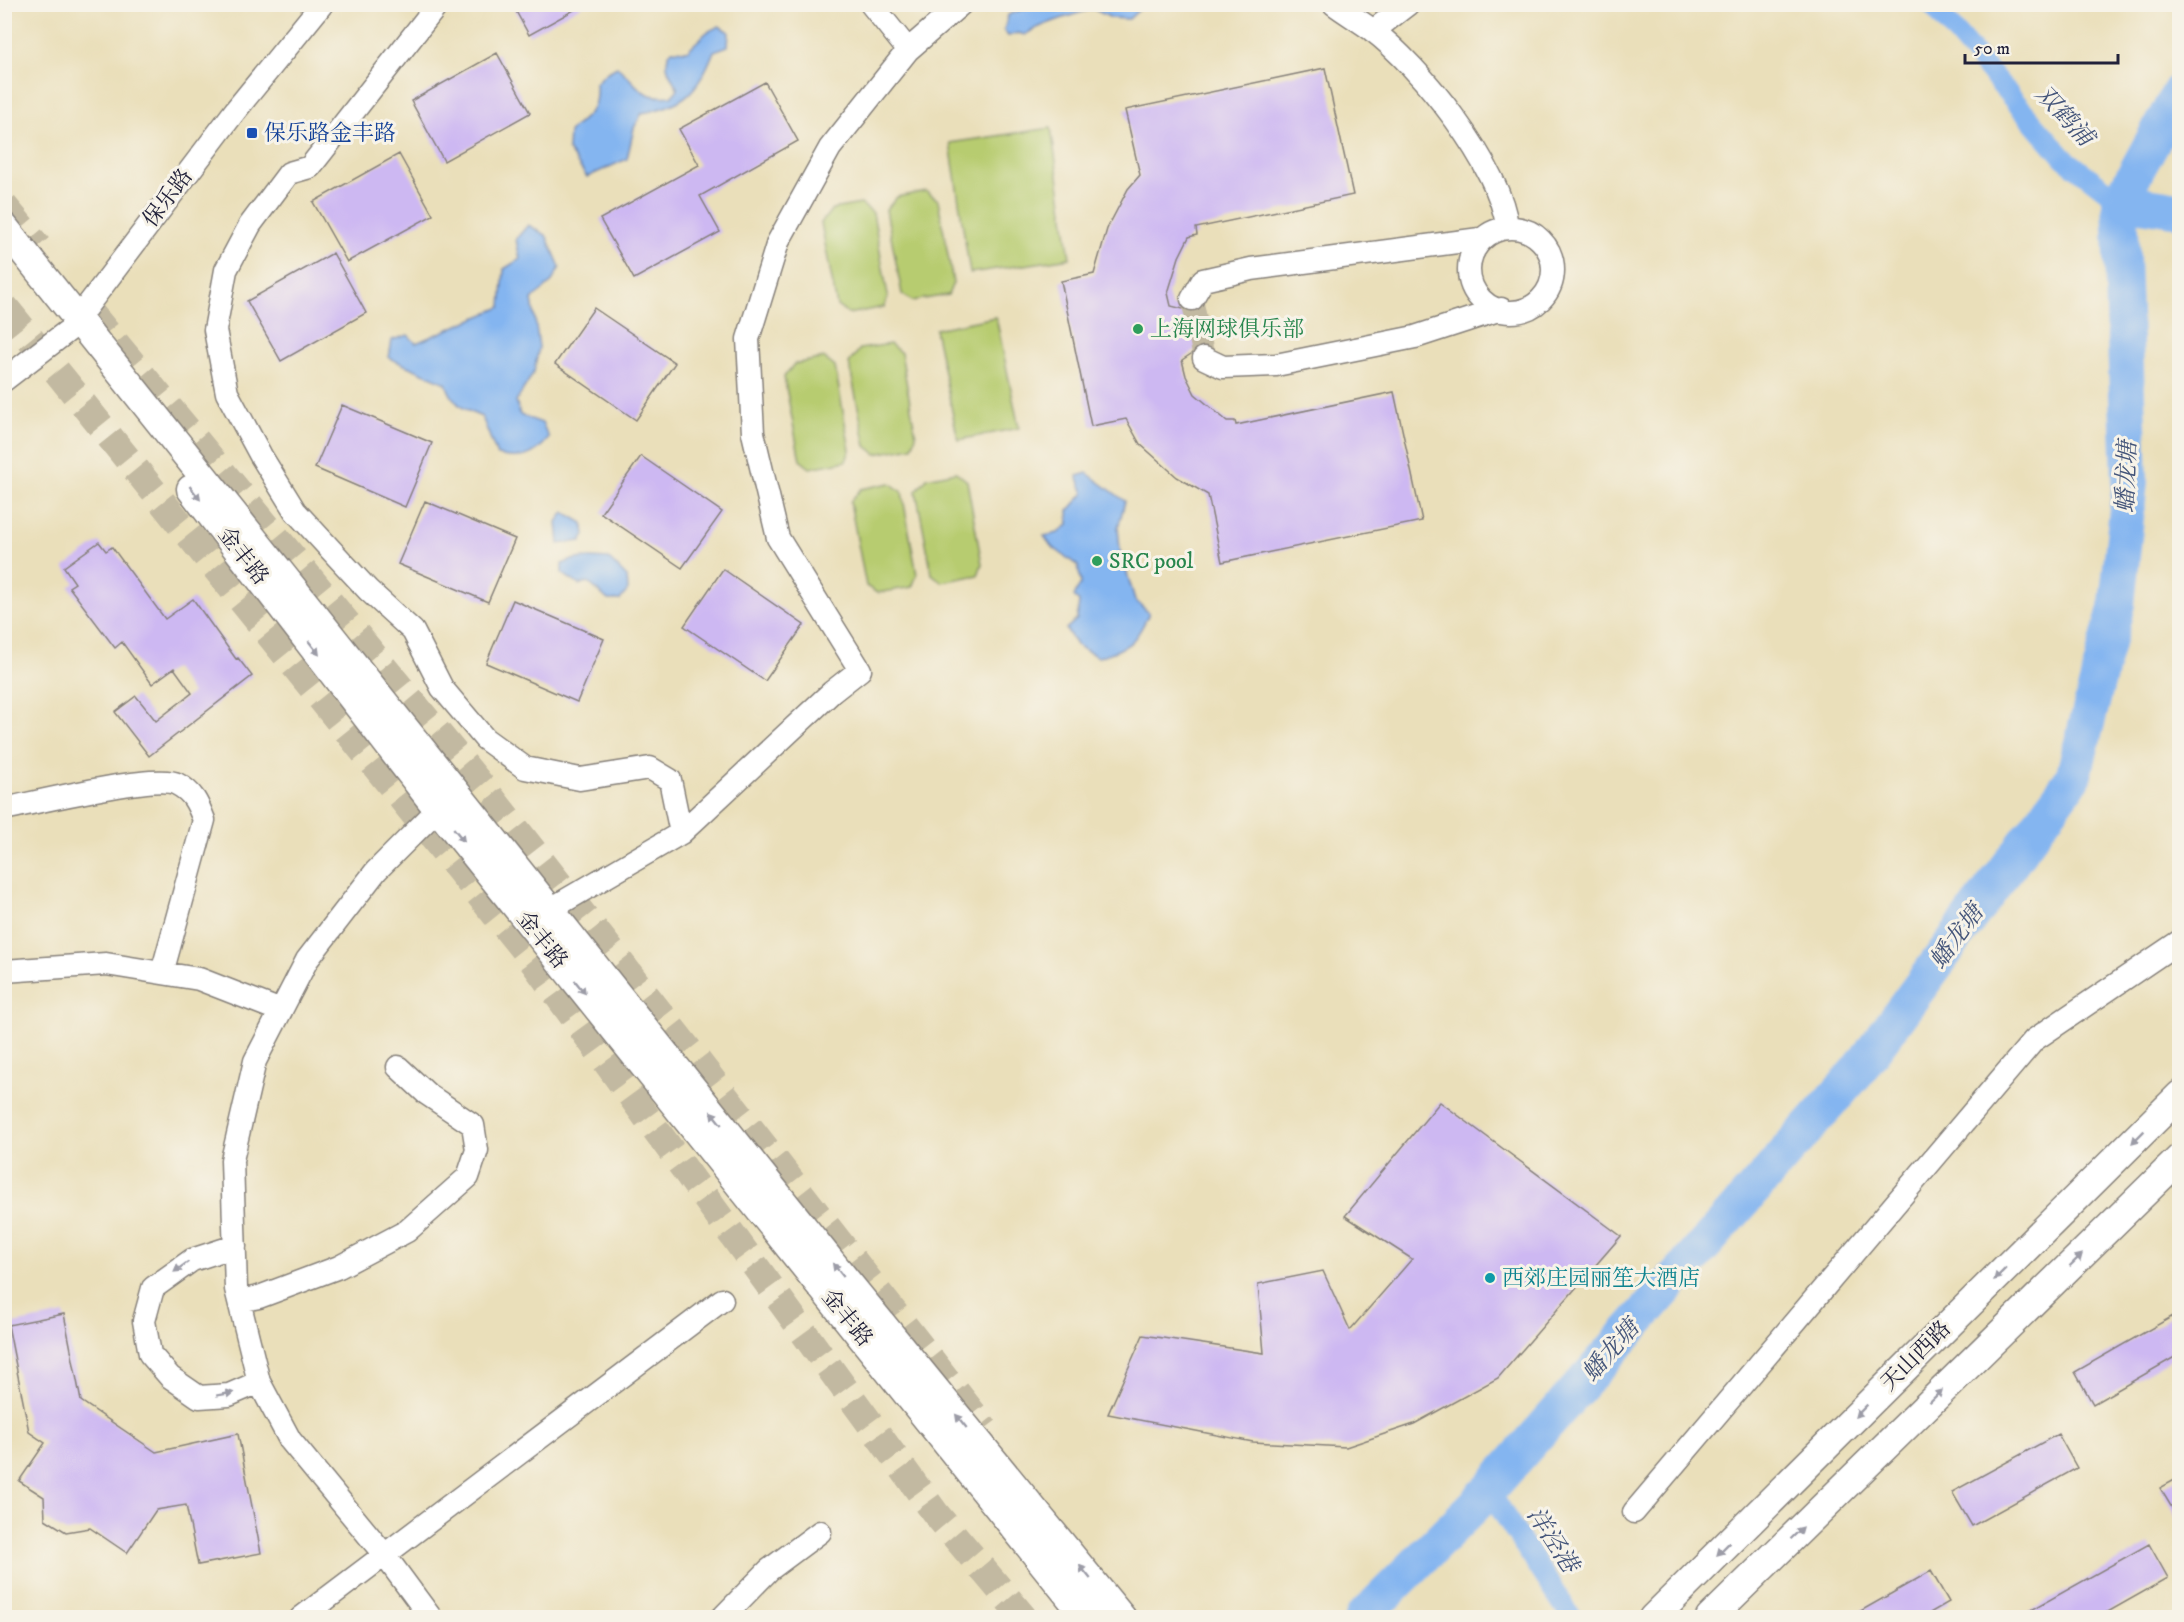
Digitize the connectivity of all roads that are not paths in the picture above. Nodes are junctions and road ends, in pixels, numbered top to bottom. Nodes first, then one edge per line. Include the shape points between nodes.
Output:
1 (321, 4) edge
2 (438, 4) edge
3 (871, 4) edge
4 (961, 4) edge
5 (1334, 4) edge
6 (1408, 4) edge
7 (1373, 31) junction
8 (908, 50) junction
9 (1507, 226) junction
10 (4, 227) edge
11 (1480, 239) junction
12 (4, 256) edge
13 (1192, 299) dead end
14 (1501, 309) junction
15 (74, 324) junction
16 (1204, 358) dead end
17 (4, 380) edge
18 (4, 809) edge
19 (438, 809) junction
20 (681, 833) junction
21 (539, 916) junction
22 (2180, 941) edge
23 (4, 971) edge
24 (162, 973) junction
25 (280, 1011) junction
26 (398, 1067) dead end
27 (2180, 1095) edge
28 (2180, 1158) edge
29 (235, 1246) junction
30 (722, 1300) dead end
31 (239, 1301) junction
32 (259, 1382) junction
33 (1634, 1512) dead end
34 (820, 1532) dead end
35 (383, 1553) junction
36 (301, 1617) edge
37 (431, 1617) edge
38 (722, 1617) edge
39 (1087, 1617) edge
40 (1122, 1617) edge
41 (1653, 1617) edge
42 (1710, 1617) edge

1 - 15 street, 保乐路
2 - 20 street via 310,167 289,173 250,225 226,270 215,330 227,393 295,511 368,590 413,631 442,688 485,739 525,768 580,779 650,768 670,780
3 - 8 street
4 - 8 street
5 - 7 street
6 - 7 street
7 - 9 street via 1430,88 1466,133 1505,207
8 - 20 street via 830,148 778,242 748,339 753,433 778,538 860,670
9 - 11 street
9 - 14 street via 1542,239 1555,270 1542,300 1511,313
10 - 15 main road, 金丰路
11 - 13 street via 1251,269 1203,280
11 - 14 street via 1467,270 1480,300
12 - 15 main road, 金丰路
14 - 16 street via 1415,337 1276,365 1223,367
15 - 17 street, 保乐路
15 -> 19 main road, 金丰路
15 - 21 main road
18 - 24 street via 141,783 176,783 196,798 204,820
19 -> 21 main road, 金丰路
19 - 25 street via 369,880 307,960
20 - 21 street
21 -> 39 main road, 金丰路
40 -> 21 main road via 844,1277
22 - 33 street via 2034,1040
23 - 24 street via 106,964
24 - 25 street via 199,979
25 - 29 street via 255,1061 232,1160
26 - 31 street via 427,1094 473,1125 477,1150 468,1177 407,1232 339,1267
27 -> 41 main road, 天山西路
42 -> 28 main road, 天山西路
29 - 31 street
29 -> 32 street via 192,1260 153,1288 144,1321 150,1354 170,1377 199,1397 229,1395
30 - 35 street
31 - 32 street
32 - 35 street via 290,1440
34 - 38 street via 769,1570
35 - 36 street
35 - 37 street

